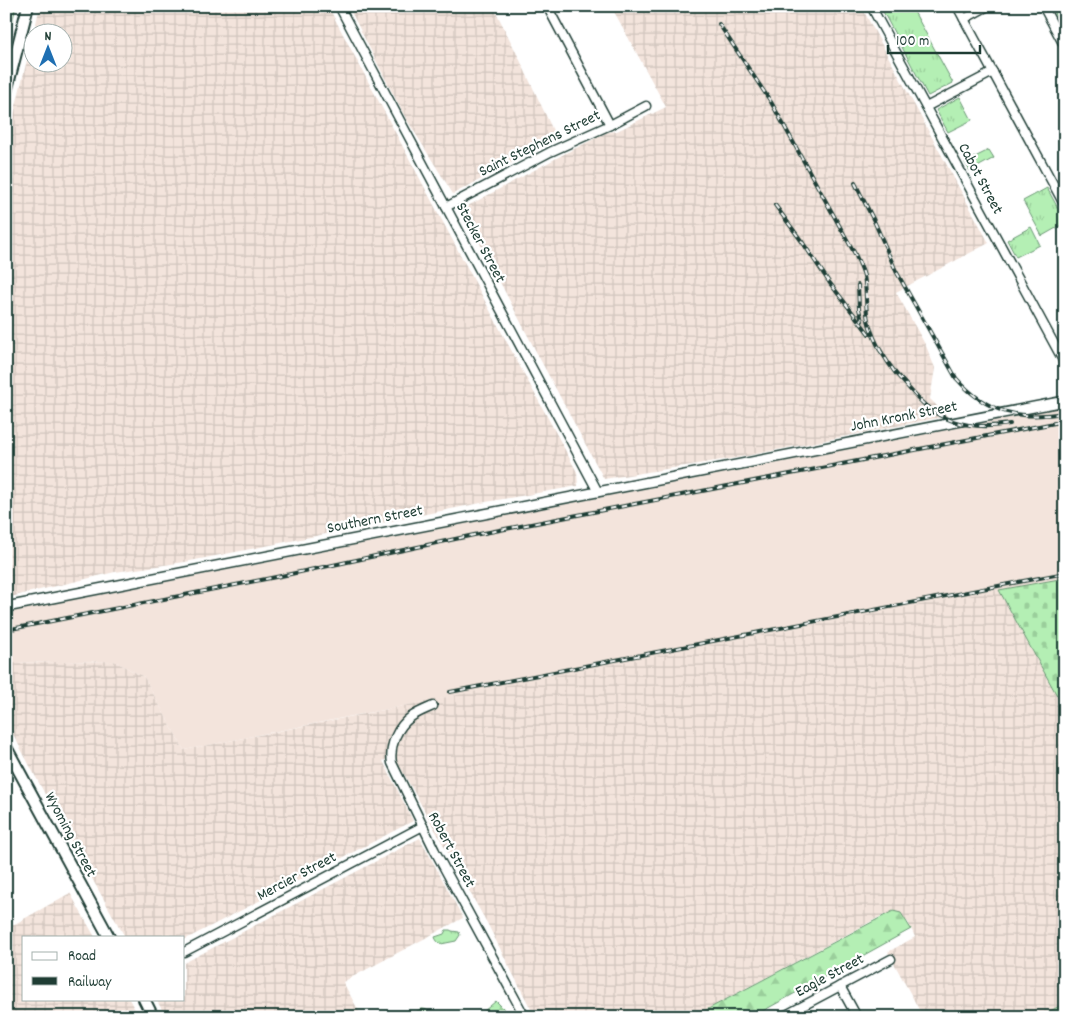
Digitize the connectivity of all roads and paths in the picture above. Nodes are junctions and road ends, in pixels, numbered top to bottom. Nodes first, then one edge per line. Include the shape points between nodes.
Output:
1 (28, 6) edge
2 (338, 6) edge
3 (547, 6) edge
4 (871, 6) edge
5 (957, 6) edge
6 (988, 6) edge
7 (1043, 6) edge
8 (964, 19) junction
9 (1065, 47) edge
10 (993, 72) junction
11 (6, 92) edge
12 (646, 106) dead end
13 (926, 107) junction
14 (610, 125) junction
15 (1065, 206) edge
16 (446, 207) junction
17 (1065, 364) edge
18 (1065, 401) edge
19 (748, 462) joint
20 (598, 492) junction
21 (6, 607) edge
22 (433, 706) dead end
23 (6, 747) edge
24 (423, 826) junction
25 (108, 936) edge
26 (185, 951) edge
27 (891, 959) dead end
28 (840, 986) junction
29 (144, 1000) edge
30 (153, 1017) edge
31 (525, 1017) edge
32 (782, 1017) edge
33 (857, 1017) edge

1 - 11 main road
2 - 16 street, Stecker Street
3 - 14 street
4 - 13 street, Cabot Street
5 - 8 street
6 - 8 street
7 - 9 street
8 - 10 street
10 - 13 street
10 - 15 street
12 - 14 street, Saint Stephens Street
13 - 17 street, Cabot Street
14 - 16 street, Saint Stephens Street via 550,152
16 - 20 street, Stecker Street
18 - 19 street, John Kronk Street
19 - 20 street, Southern Street
20 - 21 street, Southern Street
22 - 24 street, Robert Street via 404,723 391,753 394,770
23 - 25 main road, Wyoming Street
24 - 26 street, Mercier Street
24 - 31 street, Robert Street
27 - 28 street, Eagle Street
28 - 32 street, Eagle Street
28 - 33 street
29 - 30 main road

